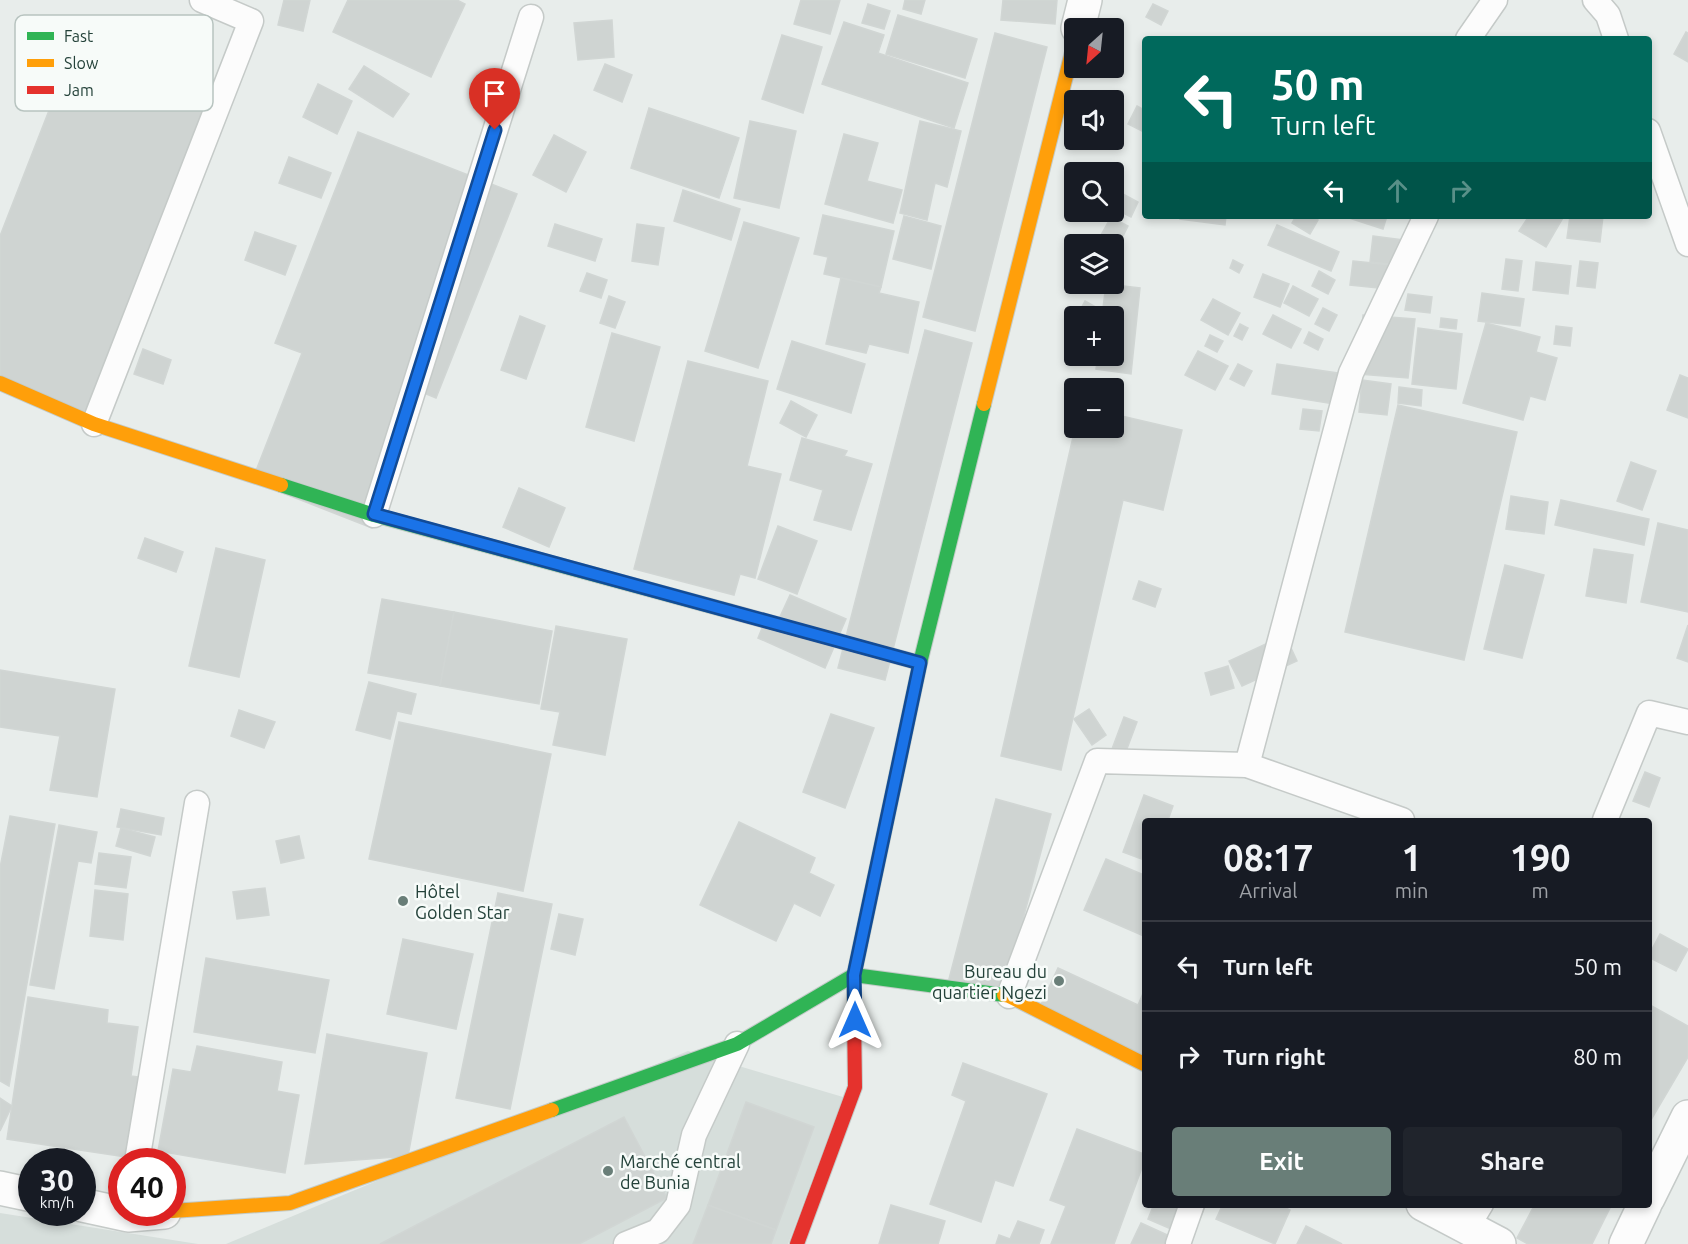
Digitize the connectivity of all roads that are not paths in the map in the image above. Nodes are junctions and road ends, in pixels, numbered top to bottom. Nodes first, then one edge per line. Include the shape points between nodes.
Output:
1 (202, 0) edge
2 (1085, 0) edge
3 (1496, 0) edge
4 (1595, 0) edge
5 (531, 17) dead end
6 (1080, 18) edge
7 (1470, 36) edge
8 (1615, 36) edge
9 (1066, 78) edge
10 (1652, 142) edge
11 (1425, 219) edge
12 (1688, 244) edge
13 (0, 382) edge
14 (94, 424) junction
15 (374, 514) junction
16 (920, 663) junction
17 (1688, 722) edge
18 (1247, 765) junction
19 (197, 803) dead end
20 (1396, 818) edge
21 (1606, 818) edge
22 (854, 975) junction
23 (1009, 996) junction
24 (737, 1044) junction
25 (1142, 1063) edge
26 (1688, 1117) edge
27 (139, 1148) edge
28 (0, 1188) edge
29 (1652, 1190) edge
30 (18, 1192) edge
31 (1191, 1208) edge
32 (1440, 1208) edge
33 (1643, 1208) edge
34 (186, 1210) edge
35 (1474, 1216) edge
36 (626, 1244) edge
37 (797, 1244) edge
38 (1178, 1244) edge
39 (1499, 1244) edge
40 (1626, 1244) edge

1 - 14 lane via 251,21
2 - 6 street
3 - 7 lane
4 - 8 lane via 1608,15
5 - 15 lane
9 - 16 street
10 - 12 lane
11 - 18 lane via 1351,373
13 - 14 street
14 - 15 street
15 - 16 street
16 - 22 street
17 - 21 lane via 1649,712
18 - 20 lane
18 - 23 lane via 1098,761
19 - 27 lane
22 - 23 street
22 - 24 street
22 - 37 street via 855,1087
23 - 25 street
24 - 34 street via 290,1203
24 - 36 lane via 694,1135 678,1205 658,1231
26 - 29 street
28 - 30 street
31 - 38 lane
32 - 35 street
33 - 40 street
35 - 39 street

